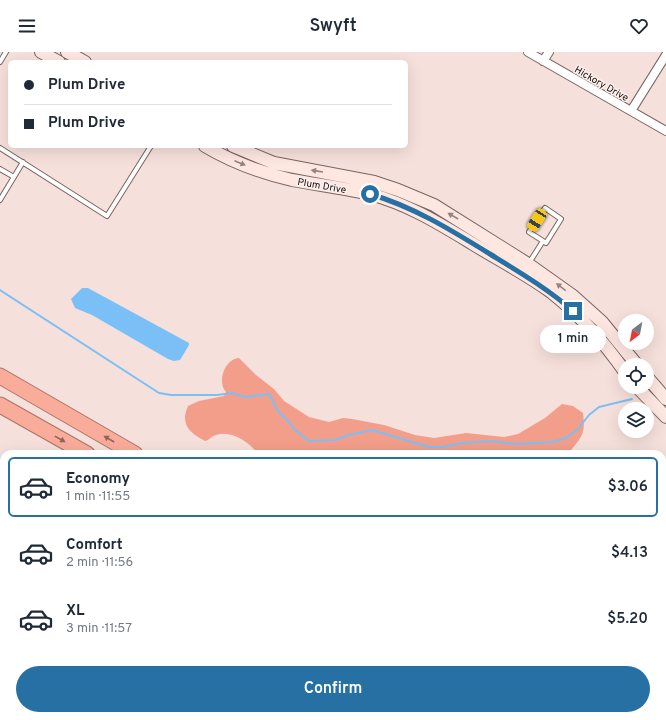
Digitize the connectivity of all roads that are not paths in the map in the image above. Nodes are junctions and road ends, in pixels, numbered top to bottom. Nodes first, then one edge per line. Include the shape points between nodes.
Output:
1 (6, 52) edge
2 (41, 52) edge
3 (68, 52) edge
4 (528, 52) edge
5 (549, 52) edge
6 (666, 54) edge
7 (55, 60) edge
8 (82, 60) edge
9 (543, 61) junction
10 (0, 62) edge
11 (630, 111) junction
12 (666, 131) edge
13 (0, 148) edge
14 (150, 148) edge
15 (209, 148) edge
16 (238, 148) edge
17 (23, 162) junction
18 (0, 169) edge
19 (333, 174) junction
20 (14, 177) junction
21 (331, 187) junction
22 (0, 200) edge
23 (543, 241) junction
24 (525, 269) junction
25 (631, 358) edge
26 (618, 363) edge
27 (0, 366) edge
28 (0, 376) edge
29 (654, 385) edge
30 (643, 394) edge
31 (666, 399) edge
32 (0, 406) edge
33 (666, 417) edge
34 (83, 424) junction
35 (80, 450) edge
36 (128, 450) edge

1 - 10 lane
2 - 7 street
3 - 8 street
4 - 9 street, Hickory Drive
5 - 9 street
6 - 11 street
9 - 11 street, Hickory Drive
11 - 12 street, Hickory Drive
13 - 17 lane
14 - 17 lane via 107,216
15 -> 21 street, Plum Drive via 262,172
19 -> 16 street, Plum Drive via 274,163
17 - 20 lane
18 - 20 lane
19 - 21 lane
24 -> 19 street, Plum Drive via 453,216 415,196 374,182
20 - 22 lane
21 - 24 street, Plum Drive via 375,196 416,211
23 - 23 lane via 546,243 561,219 545,208 529,232
23 - 24 lane
25 -> 24 street, Plum Drive via 587,308 554,281
24 - 26 street, Plum Drive via 581,319
27 - 34 highway
28 - 34 highway
29 - 31 street
30 - 33 street
32 -> 35 highway
36 -> 34 highway

